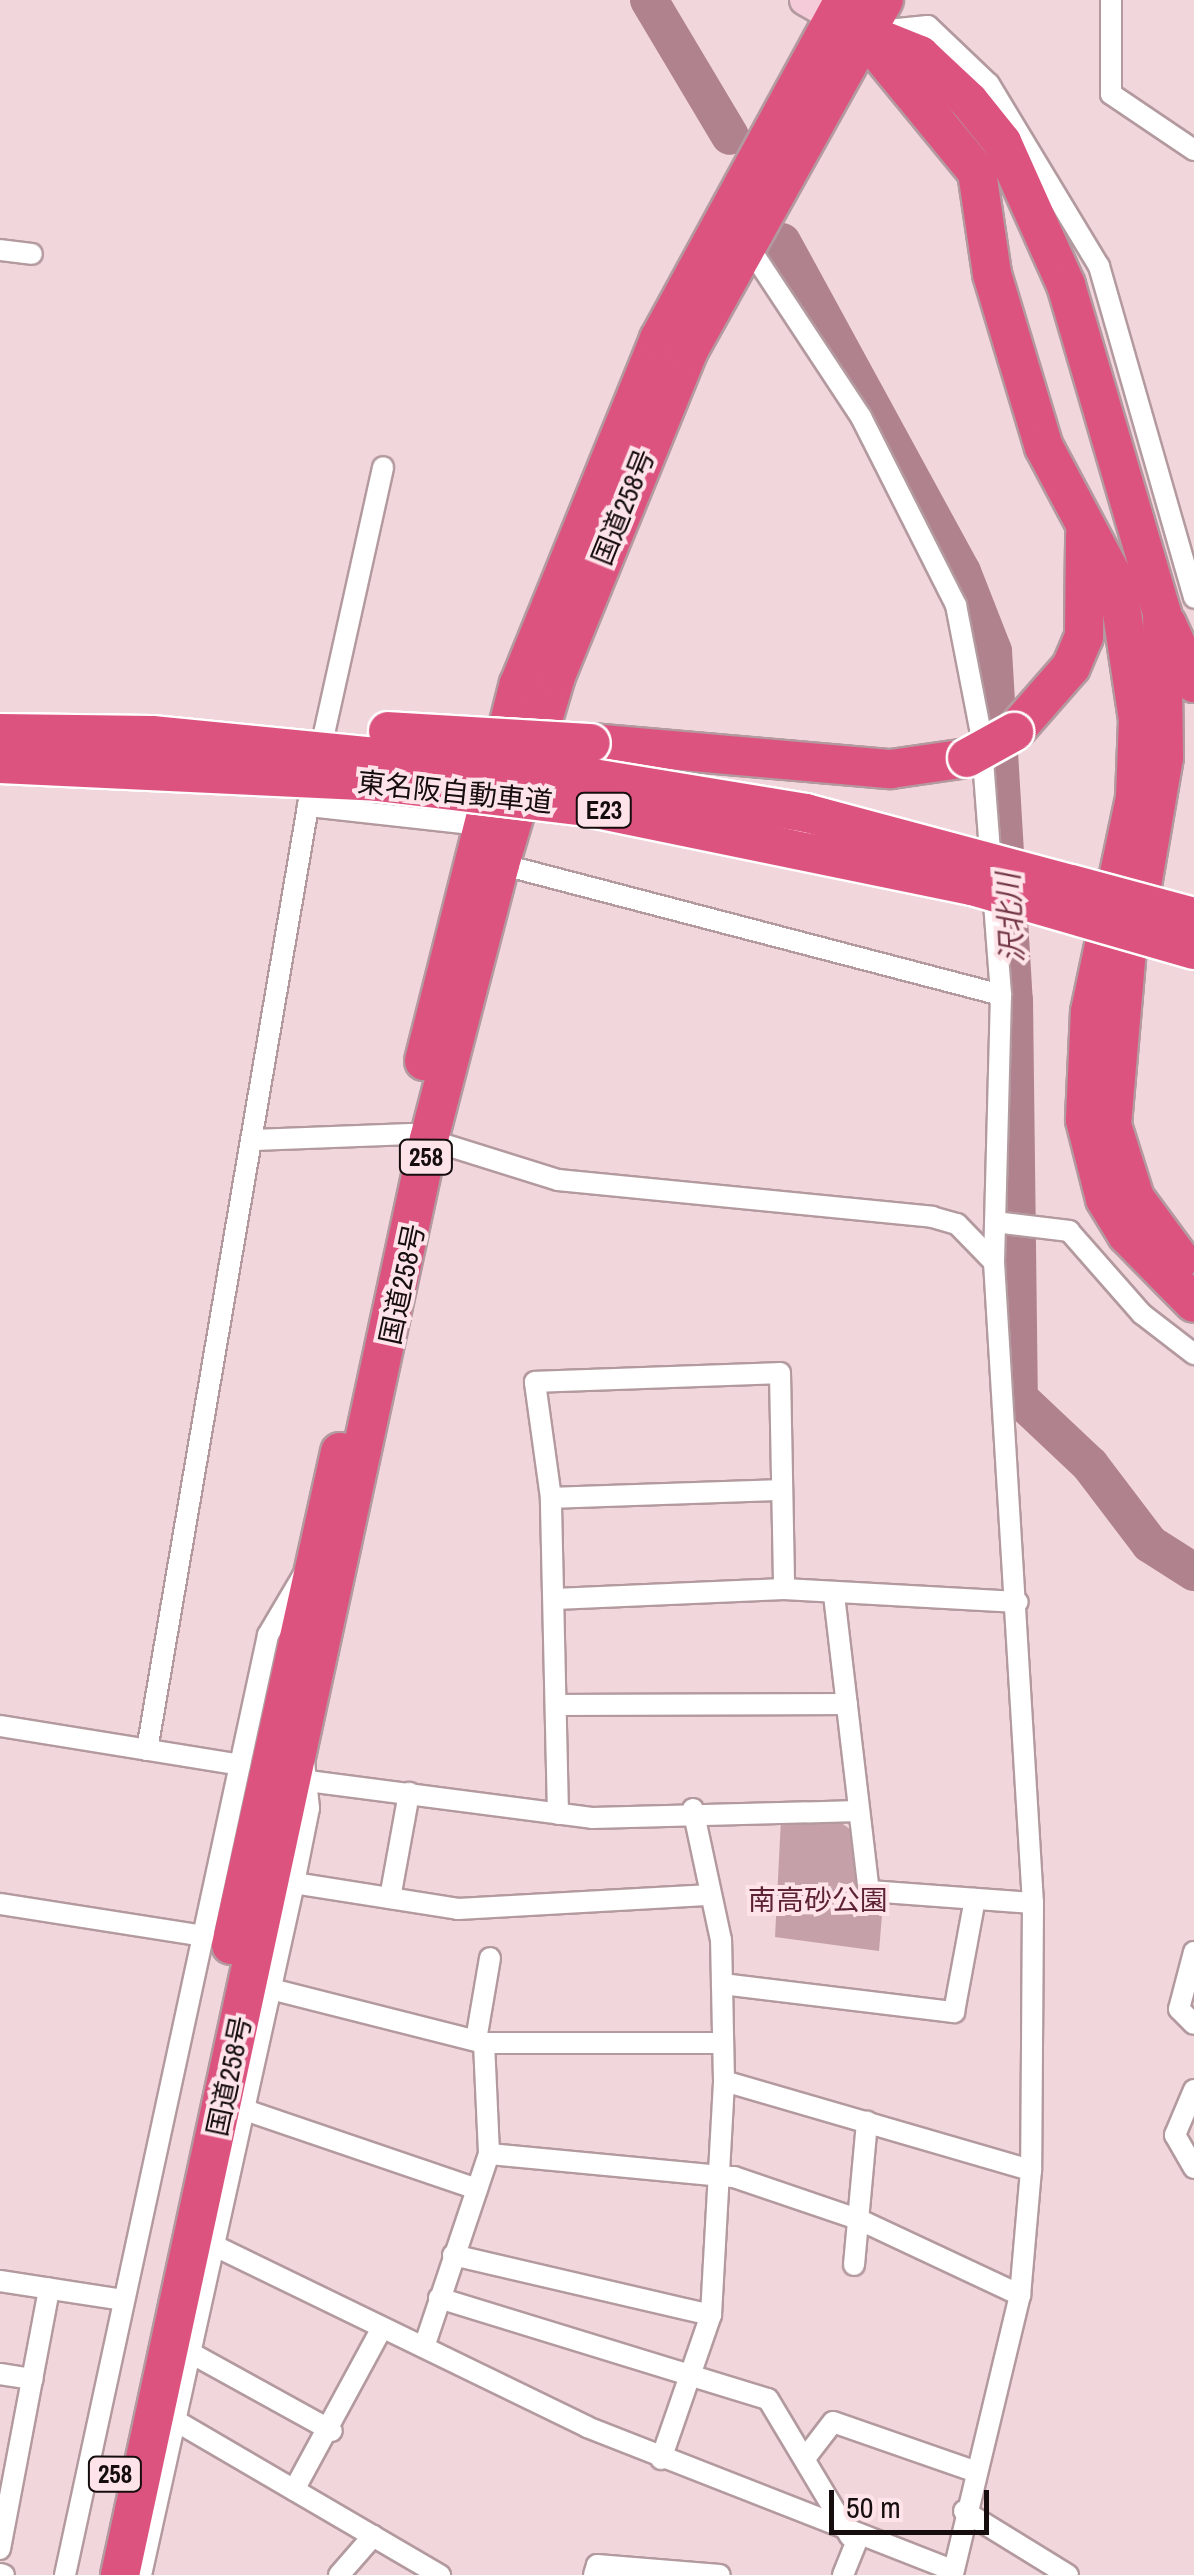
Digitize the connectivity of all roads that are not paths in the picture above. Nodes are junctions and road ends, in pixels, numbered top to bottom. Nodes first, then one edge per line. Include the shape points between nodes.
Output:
1 (884, 0) edge
2 (1111, 0) edge
3 (836, 12) edge
4 (1194, 150) edge
5 (746, 241) junction
6 (0, 250) edge
7 (32, 254) dead end
8 (383, 467) dead end
9 (1085, 522) junction
10 (1178, 605) edge
11 (1194, 683) edge
12 (0, 733) edge
13 (152, 735) junction
14 (0, 764) edge
15 (308, 806) junction
16 (480, 826) junction
17 (500, 864) junction
18 (866, 864) junction
19 (1194, 917) edge
20 (1194, 950) edge
21 (1194, 971) edge
22 (1001, 995) junction
23 (420, 1136) junction
24 (254, 1140) junction
25 (1000, 1223) junction
26 (994, 1262) junction
27 (1194, 1270) edge
28 (1194, 1303) edge
29 (1194, 1354) edge
30 (781, 1490) junction
31 (551, 1498) junction
32 (307, 1571) junction
33 (784, 1589) junction
34 (834, 1594) junction
35 (555, 1599) junction
36 (1018, 1602) junction
37 (847, 1704) junction
38 (559, 1705) junction
39 (0, 1726) edge
40 (147, 1750) junction
41 (305, 1764) junction
42 (240, 1765) junction
43 (409, 1792) junction
44 (693, 1809) junction
45 (859, 1811) junction
46 (558, 1814) junction
47 (294, 1883) junction
48 (711, 1895) junction
49 (390, 1898) junction
50 (974, 1898) junction
51 (1033, 1903) junction
52 (0, 1904) edge
53 (205, 1936) junction
54 (1194, 1952) edge
55 (490, 1958) dead end
56 (722, 1984) junction
57 (271, 1989) junction
58 (1194, 2024) edge
59 (480, 2042) junction
60 (720, 2043) junction
61 (724, 2080) junction
62 (1194, 2090) edge
63 (245, 2110) junction
64 (867, 2122) junction
65 (489, 2154) junction
66 (1194, 2168) edge
67 (1031, 2170) junction
68 (718, 2174) junction
69 (476, 2189) junction
70 (860, 2220) junction
71 (213, 2245) junction
72 (453, 2255) junction
73 (854, 2265) dead end
74 (0, 2281) edge
75 (49, 2289) junction
76 (1020, 2295) junction
77 (440, 2298) junction
78 (123, 2300) junction
79 (710, 2315) junction
80 (382, 2328) junction
81 (424, 2347) junction
82 (189, 2352) junction
83 (690, 2370) junction
84 (0, 2374) edge
85 (150, 2377) junction
86 (33, 2379) junction
87 (176, 2420) junction
88 (332, 2431) junction
89 (806, 2457) junction
90 (661, 2458) junction
91 (8, 2463) edge
92 (974, 2472) junction
93 (294, 2490) junction
94 (964, 2511) junction
95 (373, 2536) junction
96 (854, 2537) junction
97 (0, 2550) edge
98 (952, 2572) edge
99 (442, 2574) edge
100 (65, 2575) edge
101 (93, 2575) edge
102 (120, 2575) edge
103 (141, 2575) edge
104 (339, 2575) edge
105 (594, 2575) edge
106 (720, 2575) edge
107 (843, 2575) edge
108 (1068, 2575) edge

1 - 3 highway, 国道258号 / 258
2 - 4 street via 1110,94
3 - 5 highway, 国道258号 / 258
3 - 9 highway via 977,172 992,274 1044,447
3 - 10 highway via 920,56 1002,142 1066,285
3 - 16 highway, 国道258号 / 258 via 659,339 518,684
5 - 17 highway, 国道258号 / 258 via 612,528
5 - 22 street via 861,417 970,642
6 - 7 street
8 - 15 street
9 - 13 highway, bridge via 1084,636 1070,668 1014,732 967,758 890,770 592,743 218,724
9 - 28 highway via 1118,586 1138,720 1135,798 1090,1012 1086,1120 1106,1199 1126,1235
10 - 11 highway
10 - 27 highway via 1162,776 1123,964 1110,1093 1135,1198
12 - 13 highway, 東名阪自動車道 / E23, bridge
13 - 19 highway, 東名阪自動車道 / E23, bridge via 516,768 806,813
14 - 18 highway, 東名阪自動車道 / E23, bridge via 377,782 586,807
15 - 16 street
15 - 24 street
16 - 23 highway, 国道258号 / 258
17 - 22 street
17 - 23 highway, 国道258号 / 258
18 - 20 highway, 東名阪自動車道 / E23, bridge
18 - 21 highway, bridge via 908,886
22 - 25 street
23 - 24 street
23 - 26 street via 558,1180 932,1218 957,1224
23 - 32 highway, 国道258号 / 258
23 - 41 highway, 国道258号 / 258
24 - 40 street
25 - 26 street
25 - 29 street via 1078,1237 1142,1314
26 - 36 street
30 - 31 street
30 - 31 street via 780,1373 535,1382
30 - 33 street
31 - 35 street
32 - 42 street via 268,1635
32 - 85 highway, 国道258号 / 258
33 - 34 street
33 - 35 street
34 - 36 street
34 - 37 street
35 - 38 street
36 - 51 street
37 - 38 street
37 - 45 street
38 - 46 street
39 - 40 street
40 - 42 street
41 - 43 street
41 - 47 street
41 - 85 highway, 国道258号 / 258
42 - 53 street
43 - 46 street
43 - 49 street
44 - 45 street
44 - 46 street
44 - 48 street
45 - 50 street via 869,1891
47 - 49 street
47 - 57 street
48 - 49 street via 458,1909
48 - 56 street
50 - 51 street
50 - 56 street via 954,2012
51 - 67 street
52 - 53 street
53 - 78 street
54 - 58 street via 1179,2008
55 - 59 street
56 - 60 street
57 - 59 street
57 - 63 street
59 - 60 street
59 - 65 street
60 - 61 street
61 - 64 street
61 - 68 street
62 - 66 street via 1175,2135
63 - 69 street
63 - 71 street
64 - 67 street
64 - 70 street
65 - 68 street
65 - 69 street
67 - 76 street
68 - 70 street
68 - 79 street
69 - 72 street
70 - 73 street
70 - 76 street
71 - 80 street
71 - 82 street
72 - 77 street
72 - 79 street
74 - 75 street
75 - 78 street
75 - 86 street
76 - 92 street
77 - 81 street
77 - 83 street
78 - 100 street
79 - 83 street
80 - 81 street
80 - 88 street
81 - 90 street
82 - 87 street
82 - 88 street
83 - 89 street via 768,2398
83 - 90 street
84 - 86 street
85 - 101 highway, 国道258号 / 258
85 - 102 highway, 国道258号 / 258
86 - 91 street
87 - 93 street
87 - 103 street
88 - 93 street
89 - 92 street via 833,2422
89 - 96 street
90 - 96 street
91 - 97 street
92 - 94 street
93 - 95 street
94 - 98 street
94 - 108 street
95 - 99 street
95 - 104 street
96 - 98 street
96 - 107 street
105 - 106 street via 597,2565

